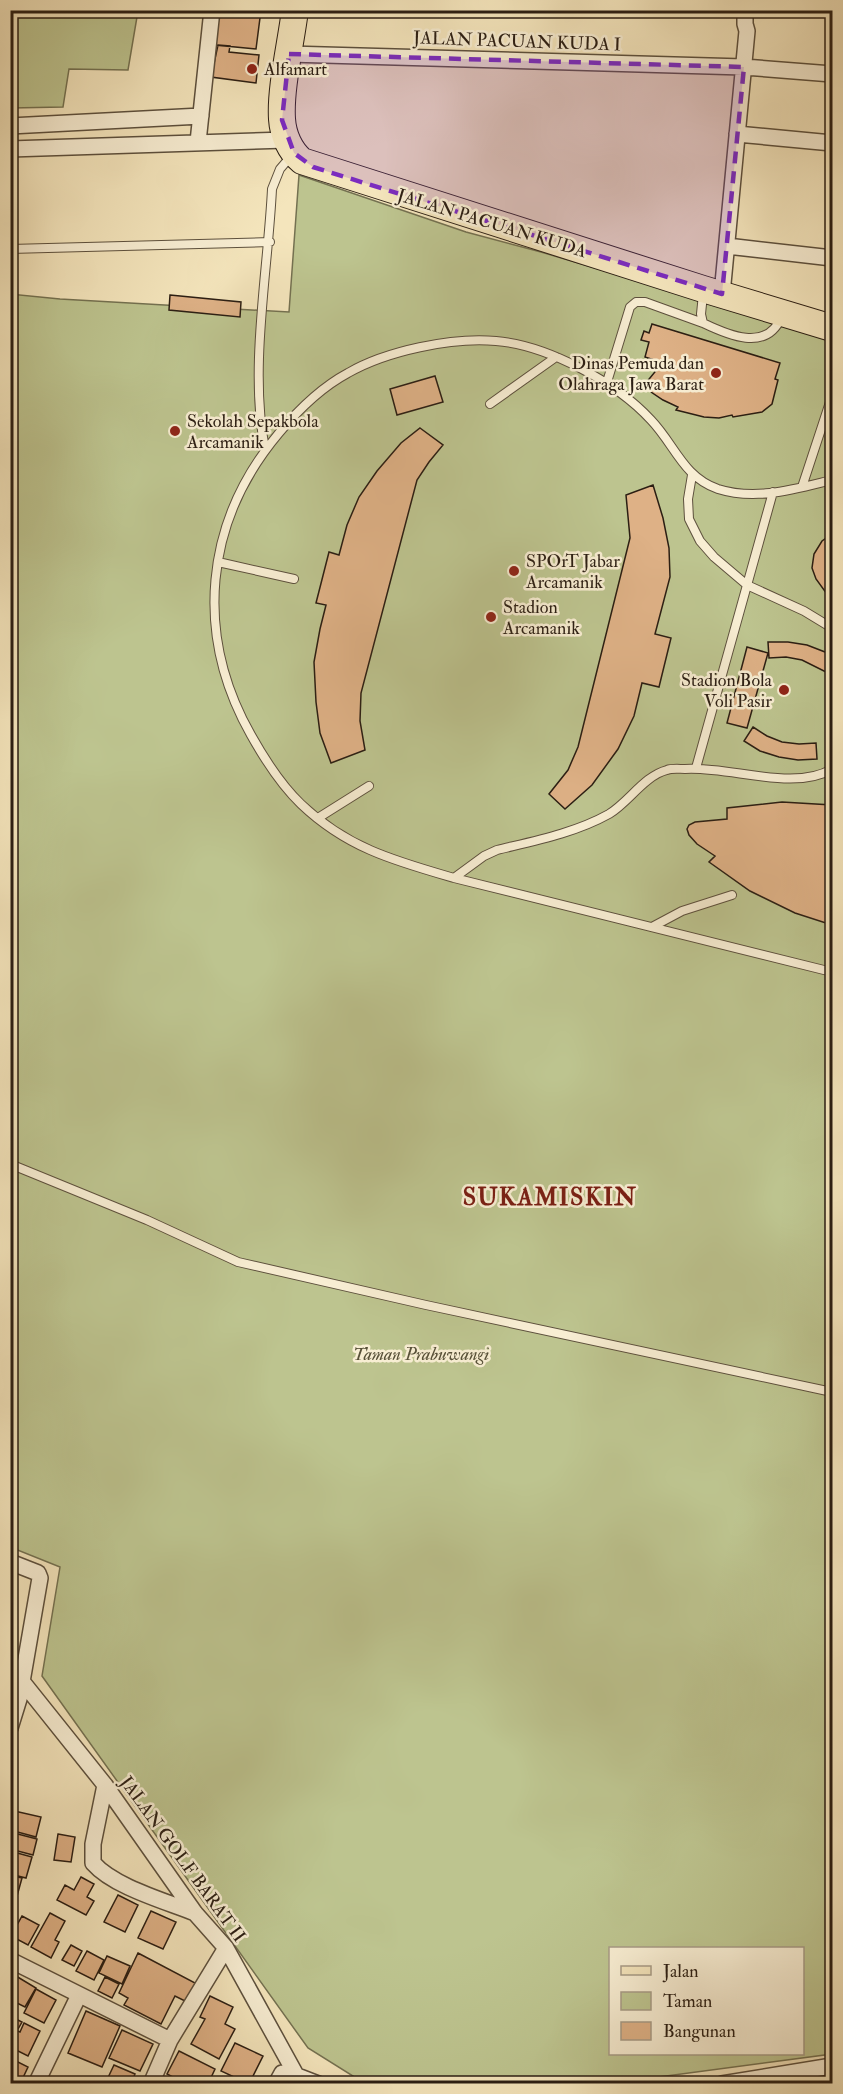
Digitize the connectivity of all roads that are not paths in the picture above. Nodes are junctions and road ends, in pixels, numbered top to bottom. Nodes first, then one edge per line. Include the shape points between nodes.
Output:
1 (212, 10) edge
2 (295, 10) edge
3 (745, 10) edge
4 (289, 54) junction
5 (744, 67) junction
6 (832, 74) edge
7 (201, 116) junction
8 (10, 126) edge
9 (736, 134) junction
10 (198, 142) junction
11 (832, 142) edge
12 (290, 147) junction
13 (10, 149) edge
14 (270, 242) junction
15 (727, 246) junction
16 (10, 249) edge
17 (832, 258) edge
18 (713, 292) junction
19 (783, 314) junction
20 (703, 323) junction
21 (832, 328) edge
22 (556, 357) junction
23 (607, 382) junction
24 (832, 396) edge
25 (490, 404) dead end
26 (265, 449) junction
27 (692, 475) junction
28 (832, 480) edge
29 (802, 487) junction
30 (773, 492) junction
31 (218, 562) junction
32 (294, 579) dead end
33 (747, 585) junction
34 (832, 628) edge
35 (696, 768) junction
36 (832, 769) edge
37 (369, 786) dead end
38 (318, 818) junction
39 (454, 878) junction
40 (732, 895) dead end
41 (652, 927) junction
42 (832, 972) edge
43 (10, 1164) edge
44 (832, 1392) edge
45 (10, 1562) edge
46 (16, 1678) edge
47 (10, 1728) edge
48 (105, 1785) junction
49 (195, 1913) junction
50 (226, 1948) junction
51 (10, 1959) edge
52 (79, 1995) junction
53 (170, 2040) junction
54 (832, 2066) edge
55 (295, 2073) junction
56 (769, 2079) edge
57 (36, 2084) edge
58 (151, 2084) edge
59 (276, 2084) edge
60 (318, 2084) edge
61 (722, 2084) edge

1 - 7 street
2 - 4 main road
3 - 5 street
4 - 5 street, JALAN PACUAN KUDA I
4 - 12 main road via 282,120
5 - 6 street, JALAN PACUAN KUDA I
5 - 9 street
7 - 8 street
7 - 10 street
9 - 11 street
9 - 15 street
10 - 12 street
10 - 13 street
12 - 14 lane via 273,189
12 - 18 main road, JALAN PACUAN KUDA via 302,161 313,166
14 - 16 lane
14 - 26 lane via 259,373 259,422
15 - 17 street
15 - 18 street
18 - 19 main road, JALAN PACUAN KUDA
18 - 20 lane via 701,314
19 - 20 lane via 767,336 753,339 726,334
19 - 21 main road, JALAN PACUAN KUDA
20 - 23 lane via 636,302 630,307
22 - 23 lane
22 - 25 lane
22 - 26 lane via 496,341 442,343 390,356 350,372 318,391
23 - 27 lane via 652,420
24 - 29 lane
26 - 31 lane via 237,496
27 - 30 lane via 716,488 746,495
27 - 33 lane via 689,519 714,557
28 - 29 lane
29 - 30 lane
30 - 33 lane
31 - 32 lane
31 - 38 lane via 213,617 223,669 239,715 283,785
33 - 34 lane
33 - 35 lane
35 - 36 lane via 786,779 822,776
35 - 39 lane via 662,772 598,820 496,850
37 - 38 lane
38 - 39 lane via 361,847 396,862
39 - 41 lane
40 - 41 lane via 682,911
41 - 42 lane
43 - 44 lane via 238,1262
45 - 46 street via 38,1573 40,1578
46 - 47 street via 19,1699
46 - 48 street, JALAN GOLF BARAT II
48 - 49 street, JALAN GOLF BARAT II
48 - 49 street via 93,1863 115,1880
49 - 50 street, JALAN GOLF BARAT II
50 - 53 street
50 - 55 street, JALAN GOLF BARAT II
51 - 52 street
52 - 53 street
52 - 57 street
53 - 58 street
54 - 56 street
55 - 59 street via 284,2072
55 - 60 street
56 - 61 street

